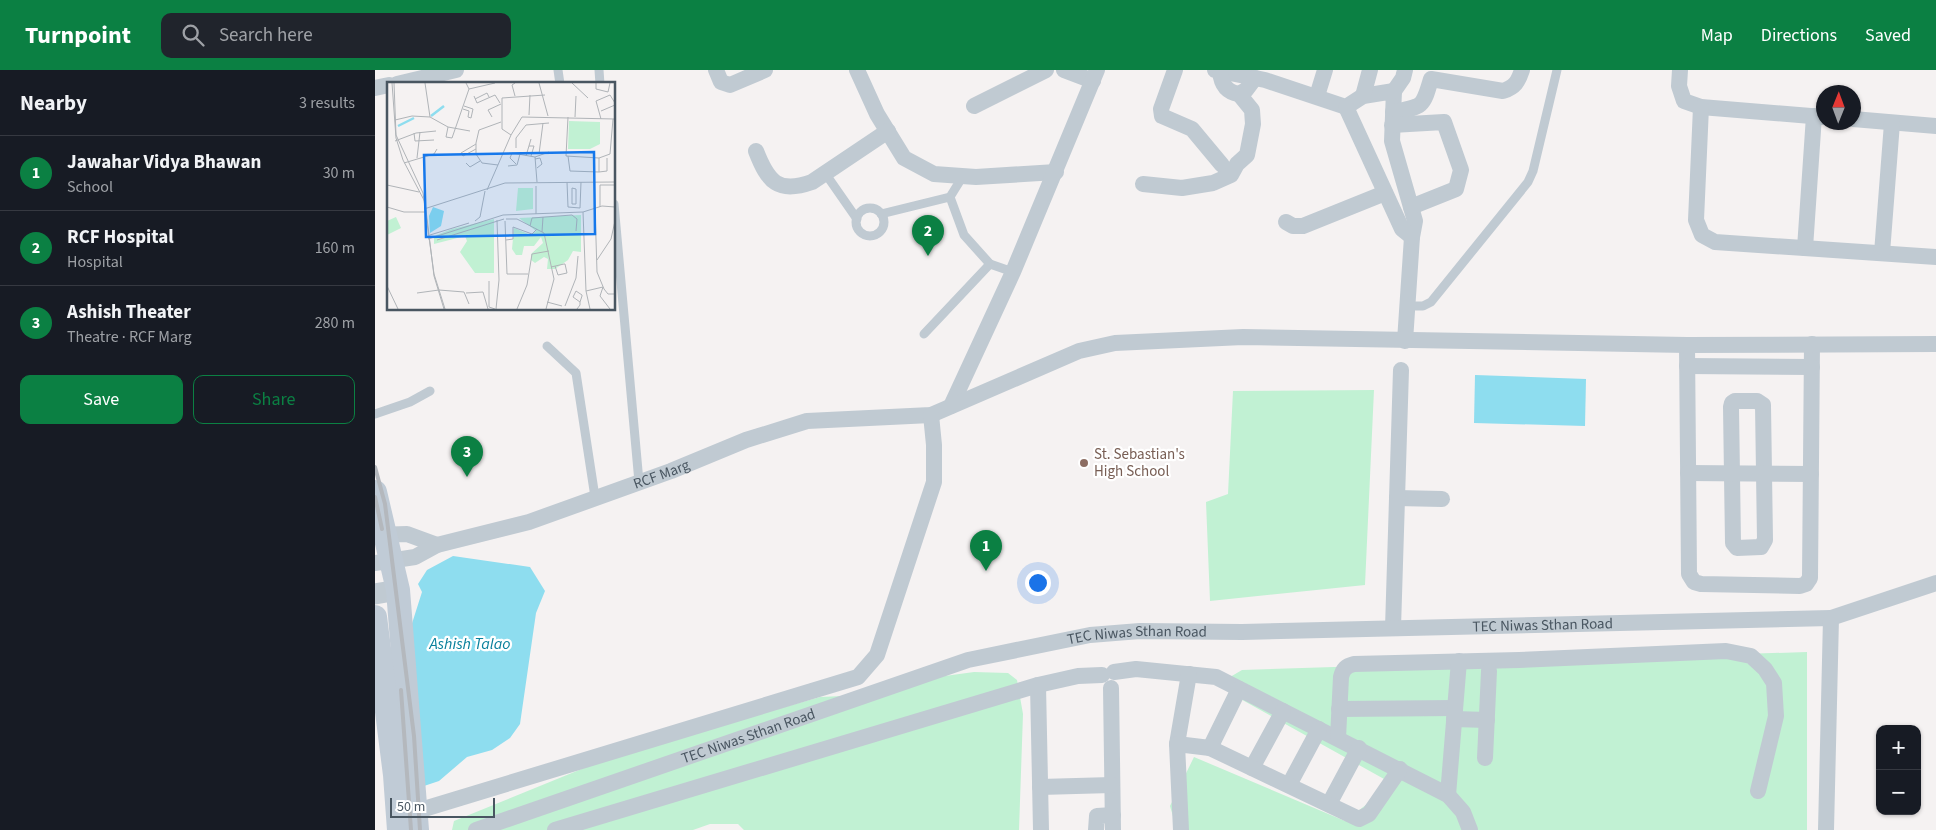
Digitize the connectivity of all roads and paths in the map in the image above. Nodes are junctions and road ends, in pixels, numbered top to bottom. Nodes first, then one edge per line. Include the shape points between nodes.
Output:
1 (456, 70) edge
2 (716, 70) edge
3 (765, 70) edge
4 (857, 70) edge
5 (1046, 70) edge
6 (1064, 70) edge
7 (1175, 70) edge
8 (1217, 70) edge
9 (1325, 70) edge
10 (1370, 70) edge
11 (1405, 70) edge
12 (1522, 70) edge
13 (1557, 70) edge
14 (1680, 70) edge
15 (1432, 74) edge
16 (418, 75) edge
17 (1095, 76) edge
18 (1262, 76) edge
19 (402, 82) edge
20 (1394, 91) junction
21 (1239, 94) junction
22 (1317, 96) junction
23 (1363, 96) junction
24 (974, 106) dead end
25 (1701, 107) junction
26 (1346, 108) junction
27 (1816, 117) edge
28 (1393, 118) junction
29 (1861, 121) edge
30 (1892, 123) junction
31 (1936, 126) edge
32 (1818, 130) edge
33 (888, 131) junction
34 (756, 151) dead end
35 (1226, 169) junction
36 (1056, 172) junction
37 (825, 173) junction
38 (963, 176) junction
39 (1143, 184) dead end
40 (1385, 192) junction
41 (951, 198) junction
42 (1411, 207) junction
43 (881, 214) junction
44 (615, 215) edge
45 (857, 219) junction
46 (1286, 222) dead end
47 (1412, 238) junction
48 (1805, 248) junction
49 (1883, 253) junction
50 (1936, 257) edge
51 (990, 264) junction
52 (1013, 272) junction
53 (1416, 306) dead end
54 (924, 334) dead end
55 (1405, 341) junction
56 (1812, 344) junction
57 (1936, 344) edge
58 (1687, 345) junction
59 (547, 346) dead end
60 (1687, 366) junction
61 (1812, 367) junction
62 (1401, 370) dead end
63 (430, 391) dead end
64 (951, 406) junction
65 (375, 414) edge
66 (931, 414) junction
67 (1688, 473) junction
68 (1733, 474) junction
69 (1765, 474) junction
70 (1811, 474) junction
71 (639, 482) junction
72 (375, 492) edge
73 (595, 497) junction
74 (1397, 498) junction
75 (1442, 498) dead end
76 (381, 535) edge
77 (437, 545) junction
78 (383, 562) edge
79 (1936, 583) edge
80 (386, 592) edge
81 (375, 617) edge
82 (1831, 618) junction
83 (1393, 628) junction
84 (1459, 661) junction
85 (1489, 671) dead end
86 (1189, 674) junction
87 (1109, 678) junction
88 (1038, 684) junction
89 (395, 688) junction
90 (1239, 689) junction
91 (1339, 709) junction
92 (1283, 711) junction
93 (1455, 713) junction
94 (1487, 720) junction
95 (1319, 729) junction
96 (1337, 738) junction
97 (1177, 744) junction
98 (1210, 748) junction
99 (1359, 748) junction
100 (1485, 758) dead end
101 (1252, 768) junction
102 (1400, 769) junction
103 (1112, 785) junction
104 (1289, 785) junction
105 (1040, 787) junction
106 (1758, 792) dead end
107 (1448, 795) junction
108 (1329, 804) junction
109 (416, 821) edge
110 (1113, 822) edge
111 (399, 830) edge
112 (476, 830) edge
113 (555, 830) edge
114 (1041, 830) edge
115 (1096, 830) edge
116 (1181, 830) edge
117 (1470, 830) edge
118 (1826, 830) edge

1 - 16 street
2 - 3 street via 721,82 729,85
4 - 33 street
5 - 24 street
6 - 17 street
7 - 35 street via 1161,109 1162,116 1192,129
8 - 18 street
8 - 21 street via 1222,84
9 - 22 street
10 - 23 street
11 - 20 street
12 - 15 street via 1517,83 1503,91
13 - 53 lane via 1528,182 1431,302
14 - 25 street via 1679,86 1684,101
15 - 28 street via 1425,99 1416,108
16 - 19 street
17 - 36 street
18 - 21 street
18 - 22 street
20 - 23 street
20 - 28 street
21 - 35 street via 1252,110 1253,124 1247,155
22 - 26 street
23 - 26 street
25 - 27 street
25 - 48 street via 1696,220 1702,235 1715,242
26 - 40 street
28 - 42 street via 1392,141
28 - 42 street via 1402,125 1444,122 1461,170 1456,189
29 - 30 street
30 - 31 street
30 - 49 street
32 - 48 street
33 - 37 street
33 - 38 street via 904,158 934,174
34 - 37 street via 771,181 783,186 812,182
35 - 39 street via 1213,183 1183,188
36 - 38 street
36 - 52 street
37 - 45 lane
38 - 41 lane
40 - 46 street via 1303,226
40 - 47 street via 1402,229
41 - 43 lane
41 - 51 lane via 964,236
42 - 47 street via 1415,221
43 - 45 lane via 874,209 865,209
43 - 45 lane via 883,227 878,234 869,236 860,232
44 - 71 lane
47 - 55 street
48 - 49 street
49 - 50 street
51 - 52 lane
51 - 54 lane
52 - 64 street
55 - 58 street, RCF Marg
55 - 64 street, RCF Marg via 1243,337 1115,343 1079,351
56 - 57 street, RCF Marg
56 - 58 street, RCF Marg
56 - 61 street
58 - 60 street
59 - 73 lane via 576,373
60 - 61 street
60 - 67 street
61 - 70 street
62 - 74 street
63 - 65 lane
64 - 66 street, RCF Marg
66 - 71 street, RCF Marg via 807,421 746,440
66 - 109 street via 934,482 877,655 858,678
67 - 68 street
67 - 70 street via 1689,574 1694,582 1800,586 1811,578
68 - 69 street
68 - 69 street via 1731,407 1735,401 1757,401 1763,405
68 - 69 street via 1733,543 1737,548 1761,548 1764,544
69 - 70 street
71 - 73 street, RCF Marg
72 - 76 main road
73 - 77 street, RCF Marg via 529,522
74 - 75 street
74 - 83 street
76 - 77 street via 407,534
76 - 78 main road
77 - 78 street, RCF Marg via 415,557
78 - 80 main road
79 - 82 street, TEC Niwas Sthan Road
80 - 89 main road
81 - 89 main road
82 - 83 street, TEC Niwas Sthan Road
82 - 118 street
83 - 112 street, TEC Niwas Sthan Road via 1140,631 1090,635 968,660
84 - 91 street via 1358,663 1347,666 1341,677
84 - 93 street
84 - 106 street via 1726,651 1751,656 1774,683 1776,716
85 - 94 street
86 - 87 street via 1136,669
86 - 90 street via 1216,677
86 - 97 street
87 - 88 street via 1078,676
87 - 103 street
88 - 105 street
88 - 113 street
89 - 109 main road
89 - 111 main road
90 - 92 street
90 - 98 street
91 - 93 street
91 - 96 street
92 - 95 street
92 - 101 street
93 - 94 street
93 - 107 street
94 - 100 street
95 - 96 street
95 - 104 street
96 - 99 street
97 - 98 street
97 - 116 street
98 - 101 street
99 - 102 street
99 - 108 street
101 - 104 street
102 - 107 street
102 - 108 street via 1363,818
103 - 105 street
103 - 110 street
104 - 108 street
105 - 114 street
107 - 117 street via 1463,812
110 - 115 street via 1097,816

